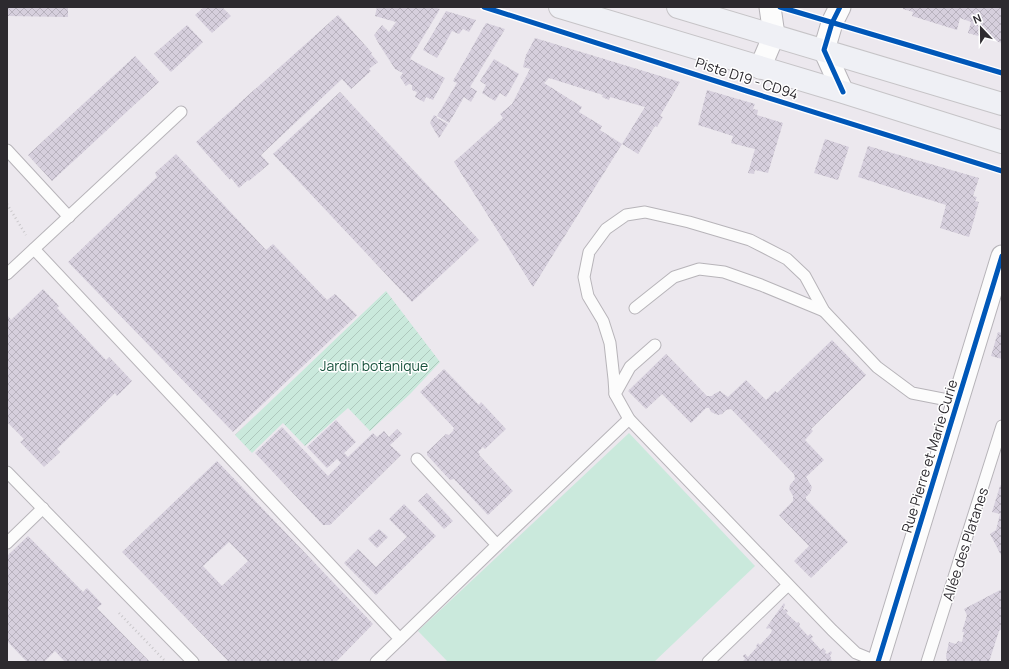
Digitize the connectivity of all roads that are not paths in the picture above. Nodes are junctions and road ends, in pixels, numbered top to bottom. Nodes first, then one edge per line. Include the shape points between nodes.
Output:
1 (560, 7) edge
2 (678, 7) edge
3 (770, 7) edge
4 (840, 7) edge
5 (774, 35) junction
6 (824, 50) junction
7 (760, 68) junction
8 (843, 92) junction
9 (1002, 104) edge
10 (181, 112) dead end
11 (1002, 142) edge
12 (7, 150) edge
13 (69, 217) junction
14 (34, 249) junction
15 (1002, 256) edge
16 (7, 274) edge
17 (635, 308) dead end
18 (824, 311) junction
19 (655, 344) dead end
20 (615, 394) junction
21 (958, 402) junction
22 (629, 419) junction
23 (1002, 426) edge
24 (417, 459) dead end
25 (7, 472) edge
26 (43, 508) junction
27 (7, 542) edge
28 (497, 544) junction
29 (788, 584) junction
30 (400, 639) junction
31 (193, 662) edge
32 (376, 662) edge
33 (708, 662) edge
34 (878, 662) edge
35 (927, 662) edge

1 - 7 main road
2 - 5 main road
3 - 5 street
4 - 6 street
5 - 6 main road
5 - 7 street
6 - 8 street
6 - 9 main road
7 - 8 main road
8 - 11 main road
10 - 13 lane
12 - 13 lane
13 - 14 lane
14 - 16 lane
14 - 30 lane
15 - 21 street, Rue Pierre et Marie Curie
17 - 18 lane via 674,277 699,269 724,272
18 - 20 lane via 805,276 787,259 750,240 645,212 626,215 606,229 589,252 584,277 588,296 603,321 610,343
18 - 21 lane via 877,367 912,393
19 - 20 lane via 630,367
20 - 22 lane
21 - 34 street, Rue Pierre et Marie Curie
22 - 28 lane
22 - 29 lane
23 - 35 lane, Allée des Platanes
24 - 28 lane
25 - 26 lane
26 - 27 lane
26 - 31 lane
28 - 30 lane
29 - 33 lane
29 - 34 lane via 856,653
30 - 32 lane

